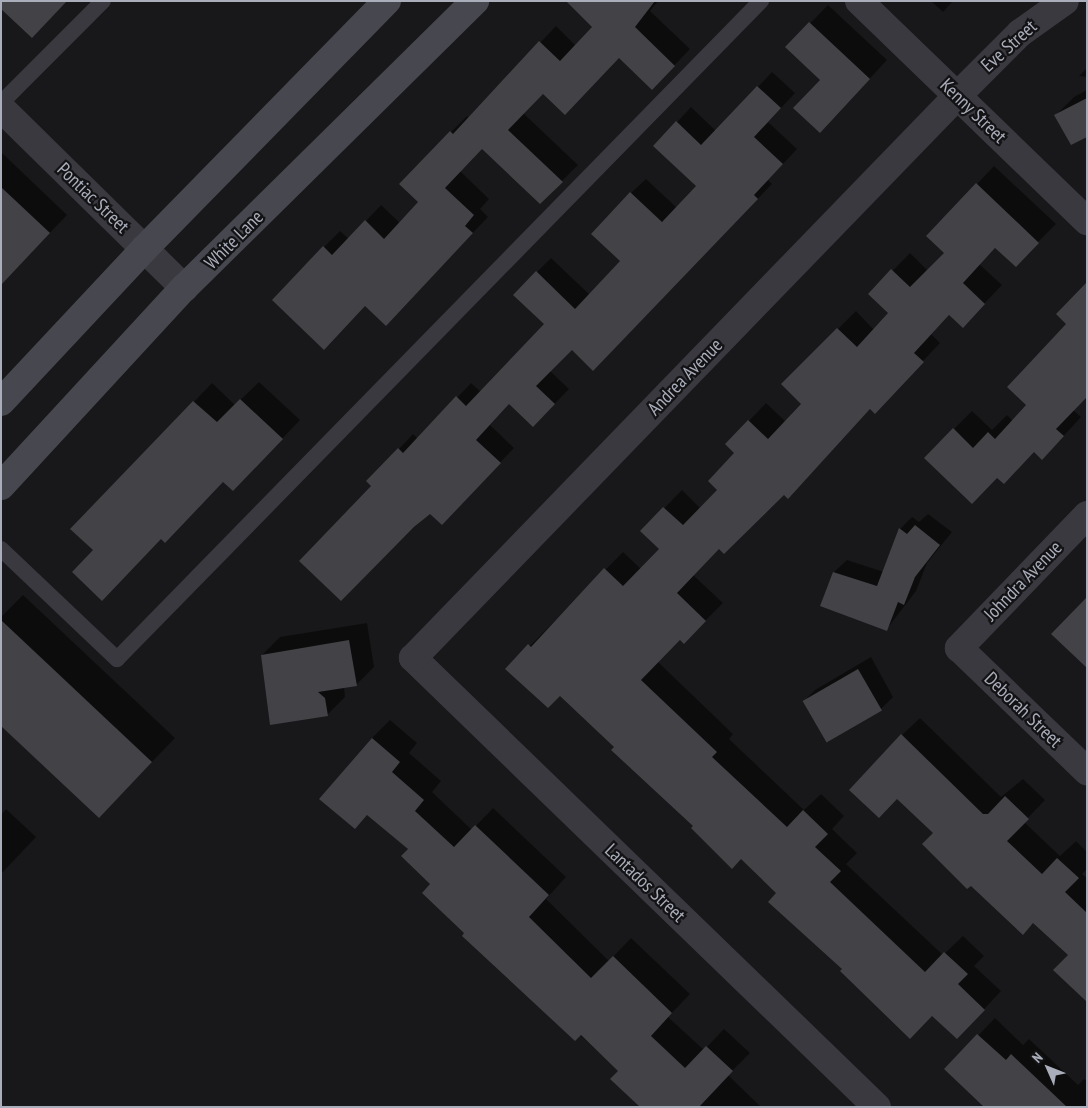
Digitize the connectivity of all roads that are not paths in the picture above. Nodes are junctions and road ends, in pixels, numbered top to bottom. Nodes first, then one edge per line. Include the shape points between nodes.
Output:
1 (103, 1) edge
2 (387, 1) edge
3 (475, 1) edge
4 (761, 1) edge
5 (859, 1) edge
6 (1065, 1) edge
7 (957, 96) junction
8 (1, 103) edge
9 (1, 108) edge
10 (1087, 221) edge
11 (145, 248) junction
12 (184, 288) junction
13 (1, 402) edge
14 (1, 486) edge
15 (1087, 515) edge
16 (1, 550) edge
17 (958, 648) joint
18 (413, 658) joint
19 (1087, 772) edge
20 (877, 1107) edge

1 - 8 lane
2 - 11 main road
3 - 12 main road, White Lane
4 - 16 lane via 118,659
5 - 7 street, Kenny Street
6 - 7 street, Eve Street via 1020,33
7 - 10 street, Kenny Street
7 - 18 street, Andrea Avenue
9 - 11 street, Pontiac Street
11 - 12 street, Pontiac Street
11 - 13 main road
12 - 14 main road, White Lane
15 - 17 street, Johndra Avenue
17 - 19 street, Deborah Street
18 - 20 street, Lantados Street

